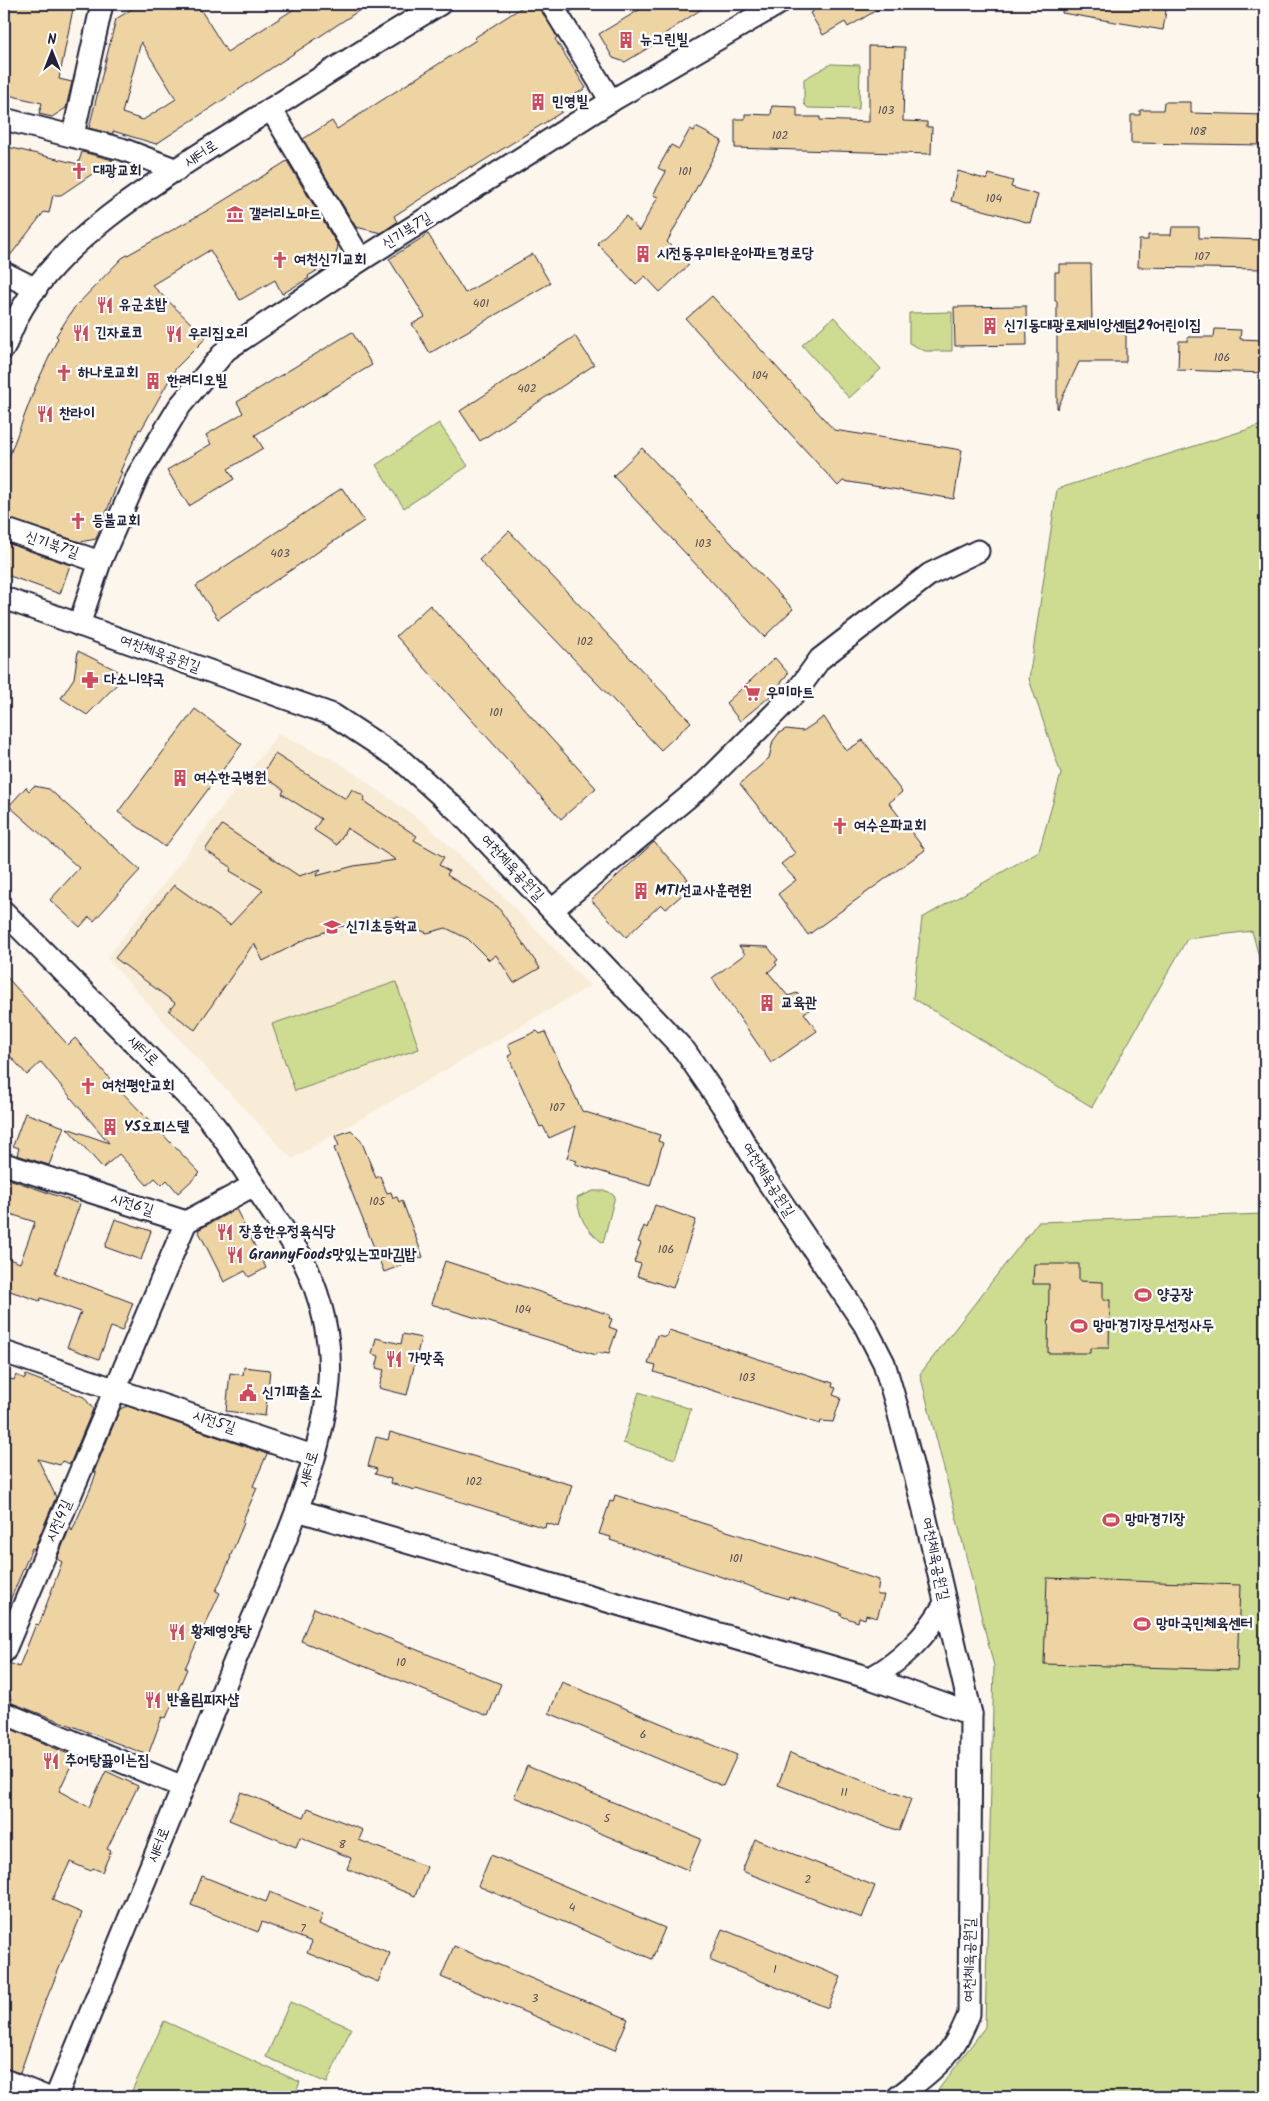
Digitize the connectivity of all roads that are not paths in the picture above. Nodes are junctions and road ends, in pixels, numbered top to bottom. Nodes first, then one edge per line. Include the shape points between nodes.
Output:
1 (103, 4) edge
2 (440, 4) edge
3 (551, 4) edge
4 (778, 4) edge
5 (408, 12) edge
6 (612, 101) junction
7 (271, 109) junction
8 (4, 119) edge
9 (73, 135) junction
10 (176, 170) junction
11 (361, 260) junction
12 (4, 273) edge
13 (36, 289) junction
14 (4, 348) edge
15 (4, 528) edge
16 (978, 551) dead end
17 (100, 562) junction
18 (4, 598) edge
19 (79, 625) junction
20 (552, 910) junction
21 (4, 912) edge
22 (4, 1164) edge
23 (254, 1185) junction
24 (186, 1222) junction
25 (4, 1352) edge
26 (115, 1389) junction
27 (313, 1456) junction
28 (296, 1510) junction
29 (944, 1605) junction
30 (4, 1652) edge
31 (870, 1678) junction
32 (4, 1713) edge
33 (971, 1714) junction
34 (183, 1787) junction
35 (4, 2080) edge
36 (46, 2097) edge
37 (56, 2097) edge
38 (898, 2097) edge

1 - 9 street
2 - 5 street, 새터로
3 - 6 street
4 - 6 street, 신기북7길
5 - 7 street, 새터로
6 - 11 street, 신기북7길
7 - 10 street, 새터로
7 - 11 street
8 - 9 street
9 - 10 street via 122,149
10 - 13 street, 새터로 via 96,228 55,266
11 - 17 street, 신기북7길 via 226,350 179,407 138,476
12 - 13 street
13 - 14 street, 새터로
15 - 17 street, 신기북7길
16 - 20 street via 930,574 820,660 797,690 705,783
17 - 19 street, 신기북7길
18 - 19 street, 여천체육공원길
19 - 20 street, 여천체육공원길 via 333,715 415,772 459,812
20 - 29 street, 여천체육공원길 via 685,1051 795,1224 864,1324 884,1363 898,1407
21 - 23 street, 새터로 via 206,1114
22 - 24 street, 시전6길
23 - 24 street
23 - 27 street, 새터로 via 301,1256 313,1281 323,1317 329,1382
24 - 26 street
25 - 26 street, 시전5길
26 - 27 street, 시전5길
26 - 30 street, 시전4길
27 - 28 street, 새터로
28 - 31 street
28 - 34 street, 새터로
29 - 31 street via 922,1636 898,1659
29 - 33 street, 여천체육공원길
31 - 33 street
32 - 34 street
33 - 38 street, 여천체육공원길 via 969,2014 961,2036 944,2061
34 - 37 street, 새터로
35 - 36 street

